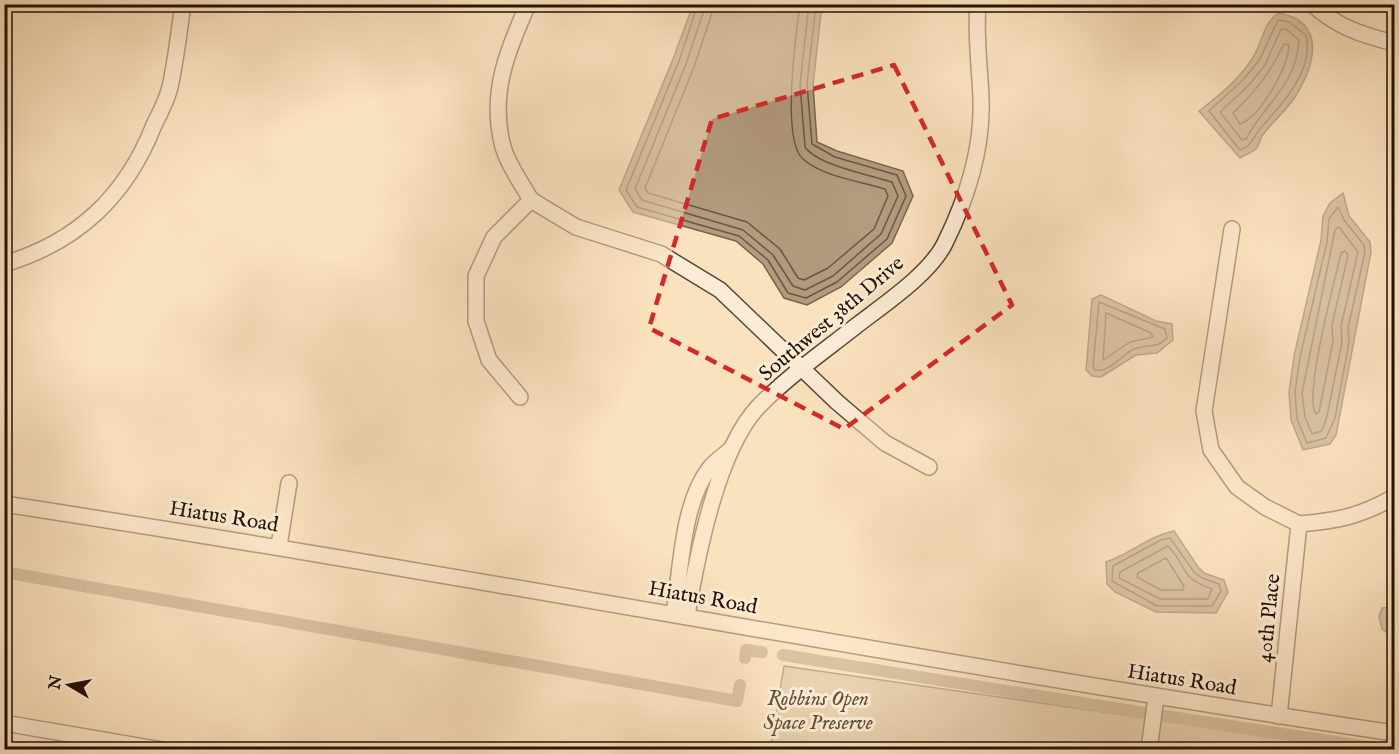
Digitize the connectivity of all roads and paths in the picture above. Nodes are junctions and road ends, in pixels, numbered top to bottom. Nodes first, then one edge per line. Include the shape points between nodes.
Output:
1 (183, 4) edge
2 (528, 4) edge
3 (978, 4) edge
4 (1312, 4) edge
5 (1395, 43) edge
6 (531, 200) junction
7 (1232, 229) dead end
8 (4, 264) edge
9 (803, 367) junction
10 (520, 397) dead end
11 (730, 450) junction
12 (929, 467) dead end
13 (289, 483) dead end
14 (1395, 497) edge
15 (4, 504) edge
16 (1299, 524) junction
17 (279, 546) junction
18 (680, 614) junction
19 (1156, 697) junction
20 (1279, 716) junction
21 (4, 723) edge
22 (1395, 733) edge
23 (162, 750) edge
24 (1149, 750) edge

1 - 8 street via 169,89 147,143 117,193 88,222 37,254
2 - 6 street via 504,59 497,100 504,148
3 - 9 street, Southwest 38th Drive via 978,154 944,246 909,285
4 - 5 street via 1330,20 1358,34
6 - 9 street via 576,227 661,254 720,290
6 - 10 street via 494,237 476,276 476,321 489,360
7 - 16 street via 1204,411 1211,450 1237,488
9 - 11 street, Southwest 38th Drive via 757,408
9 - 12 street via 885,443
11 - 18 street, Southwest 38th Drive
11 - 18 street, Southwest 38th Drive via 710,467 697,490 687,526
13 - 17 street
14 - 16 street via 1370,511 1338,521
15 - 17 street, Hiatus Road
16 - 20 street, 40th Place
17 - 18 street, Hiatus Road
18 - 19 street, Hiatus Road
19 - 20 street, Hiatus Road
19 - 24 street
20 - 22 street, Hiatus Road
21 - 23 street

